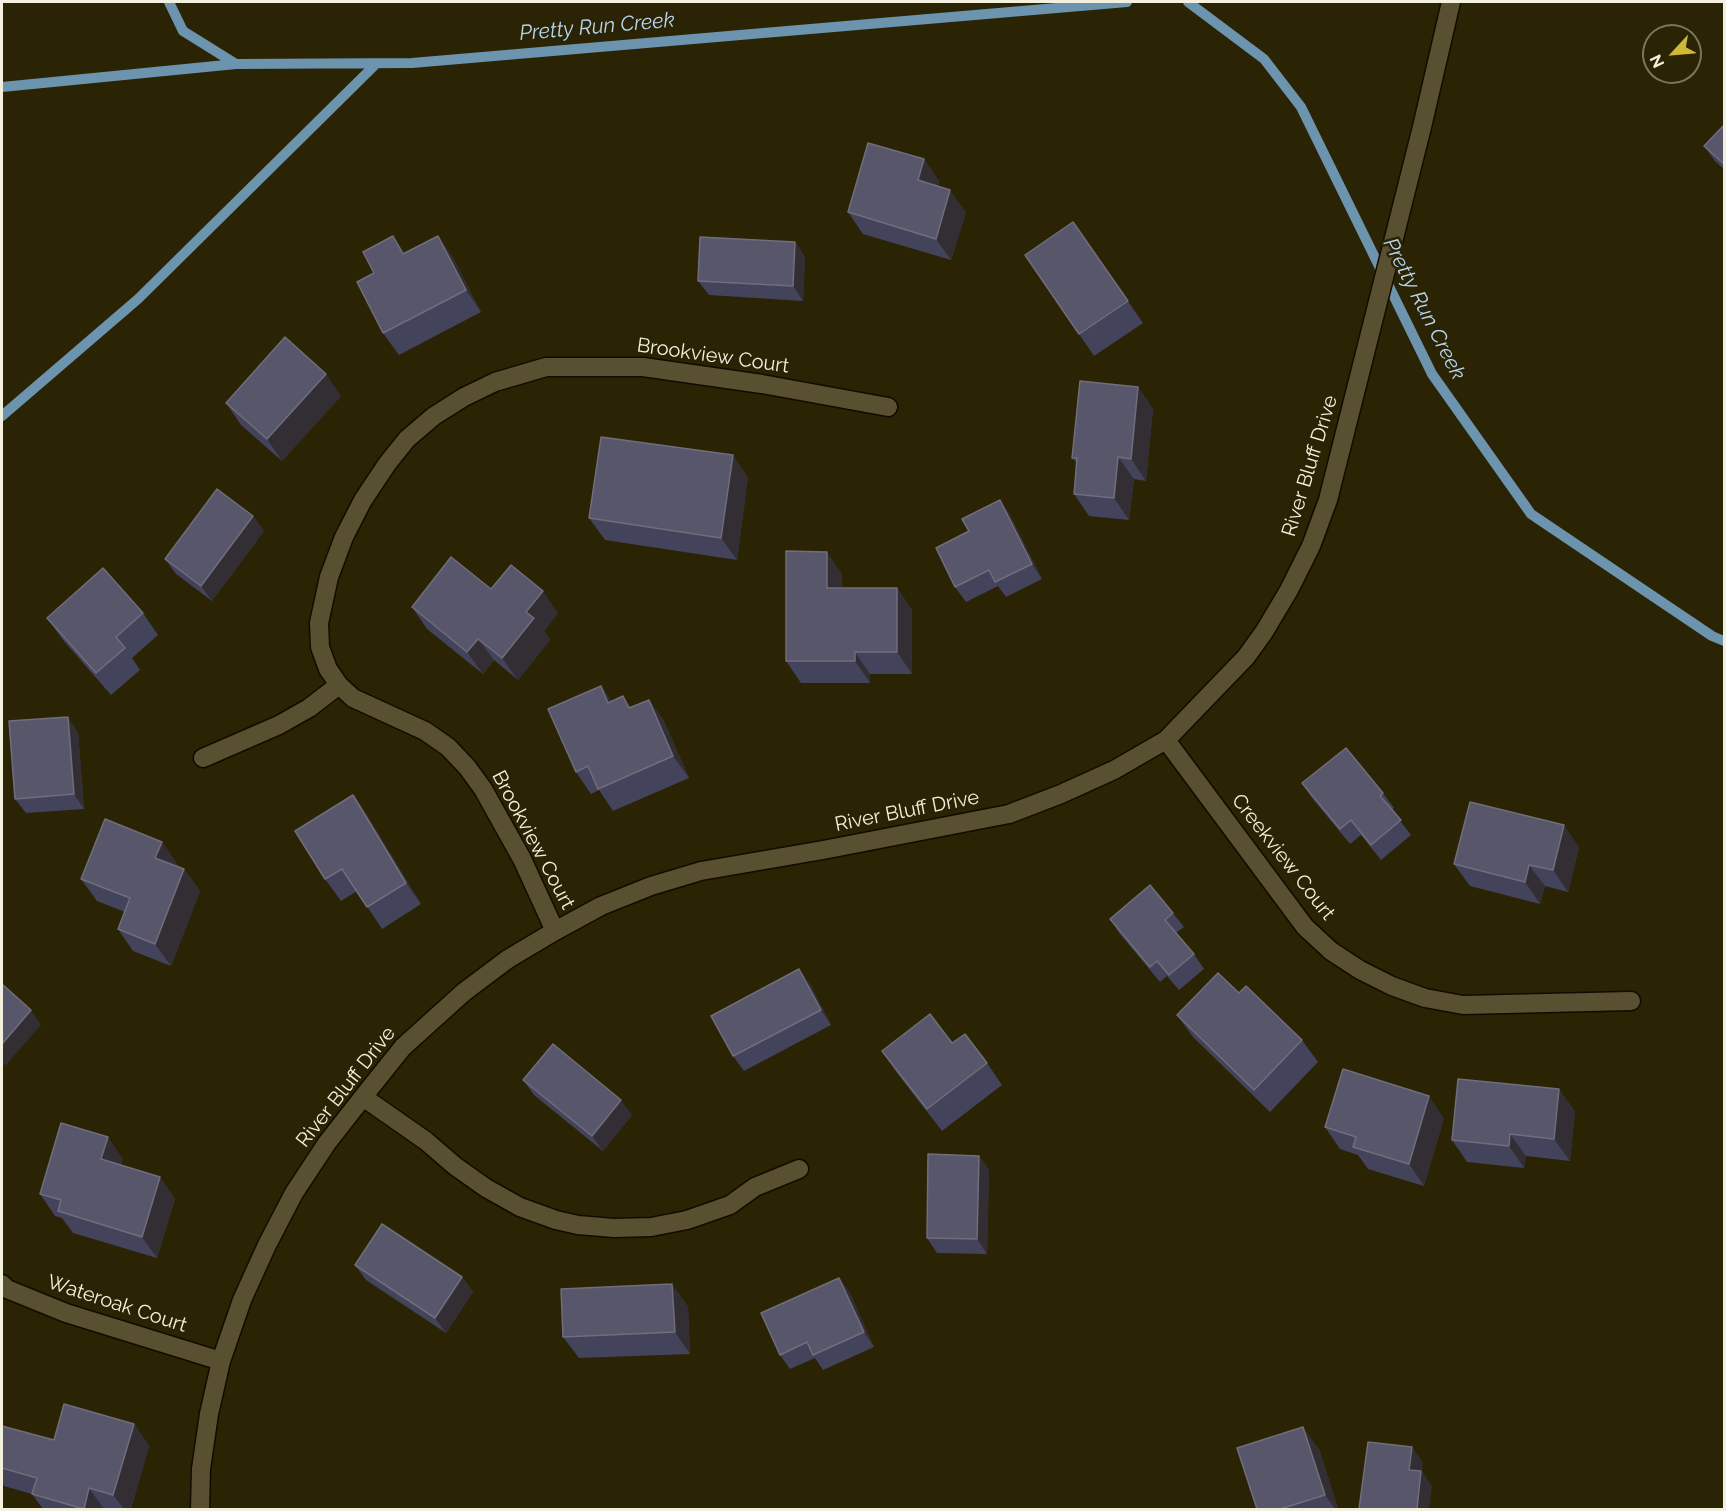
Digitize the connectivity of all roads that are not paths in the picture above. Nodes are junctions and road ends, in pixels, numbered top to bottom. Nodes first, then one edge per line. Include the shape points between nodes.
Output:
1 (1451, 2) edge
2 (888, 407) dead end
3 (339, 685) junction
4 (1166, 741) junction
5 (203, 758) dead end
6 (555, 931) junction
7 (1631, 1001) dead end
8 (363, 1097) junction
9 (799, 1169) dead end
10 (2, 1284) edge
11 (221, 1360) junction
12 (200, 1509) edge

1 - 4 street, River Bluff Drive via 1341,453 1311,546 1264,632
2 - 3 street, Brookview Court via 643,367 546,367 495,382 464,397 407,439 363,500 344,537 329,577 319,622 320,647
3 - 5 street via 279,725
3 - 6 street, Brookview Court via 353,698 425,730 467,767 522,859
4 - 6 street, River Bluff Drive via 1114,770 1010,814 701,871 611,902
4 - 7 street, Creekview Court via 1305,927 1360,970 1425,998 1463,1005
6 - 8 street, River Bluff Drive via 464,992 403,1047
8 - 9 street via 486,1188 520,1206 578,1225 641,1227 687,1220 730,1205 755,1187
8 - 11 street, River Bluff Drive via 294,1193 242,1300
10 - 11 street, Wateroak Court via 66,1314
11 - 12 street, River Bluff Drive via 201,1469

